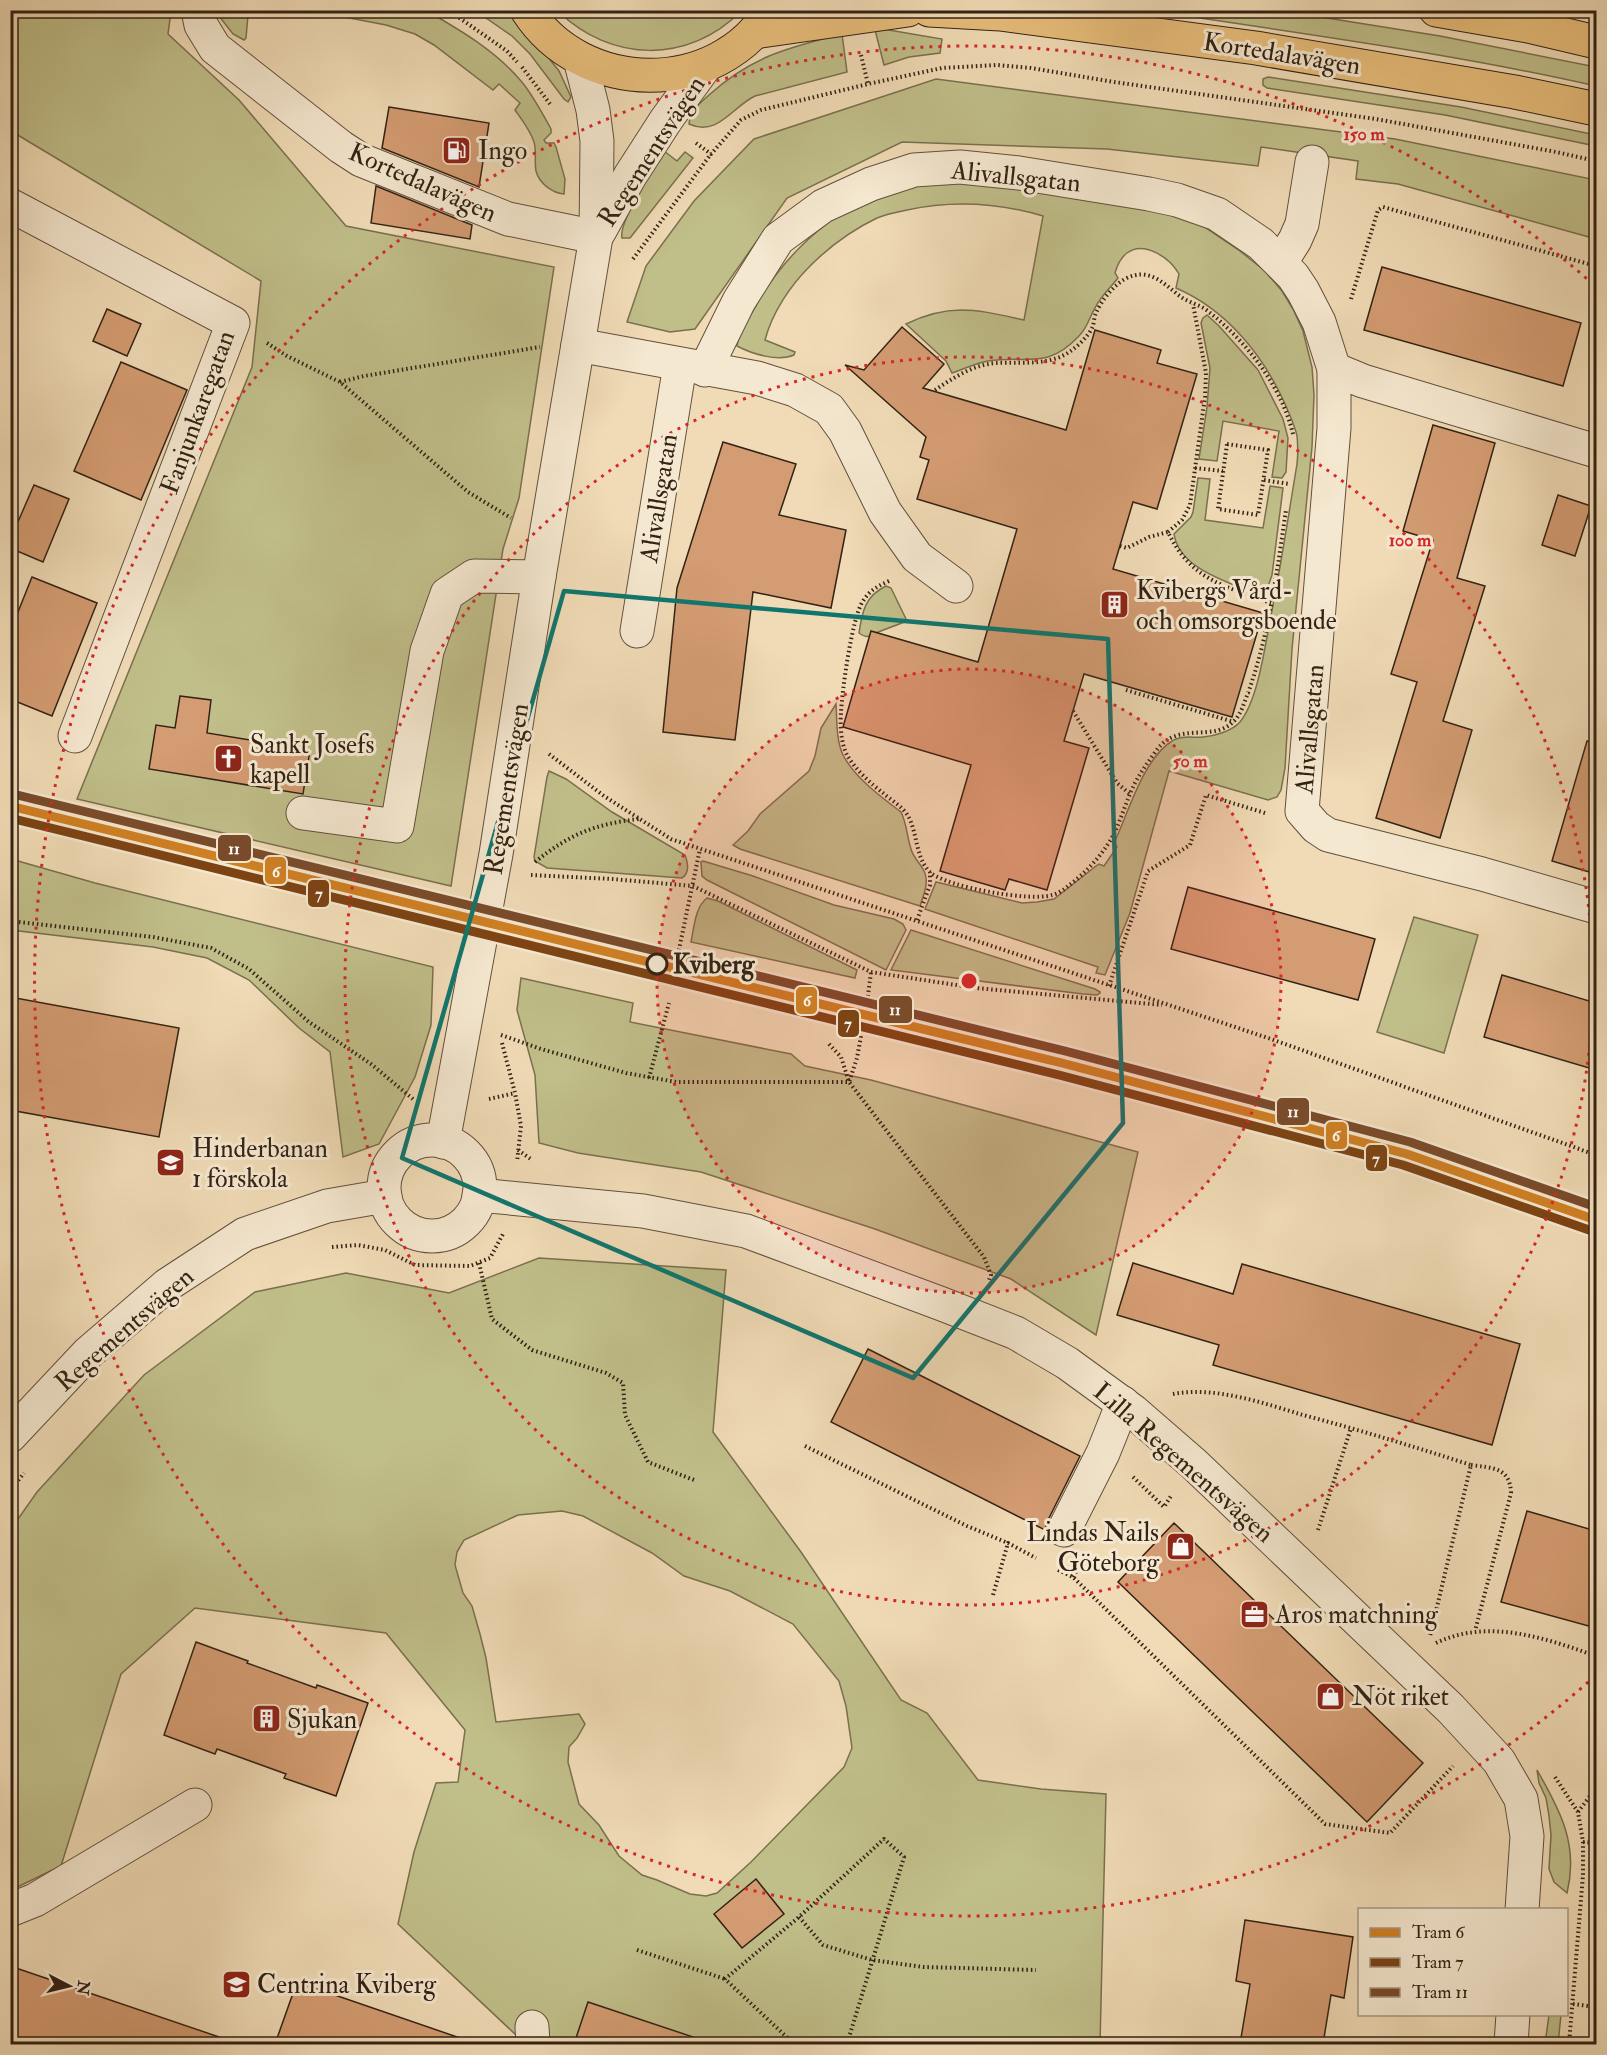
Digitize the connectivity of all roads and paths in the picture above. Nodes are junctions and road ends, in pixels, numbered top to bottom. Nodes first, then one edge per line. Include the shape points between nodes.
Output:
1 (198, 10) edge
2 (448, 10) edge
3 (527, 10) edge
4 (908, 10) edge
5 (929, 10) edge
6 (1436, 10) edge
7 (763, 21) edge
8 (1596, 42) edge
9 (580, 59) junction
10 (706, 65) junction
11 (1596, 109) edge
12 (593, 110) junction
13 (666, 120) junction
14 (1596, 161) edge
15 (1312, 162) dead end
16 (10, 205) edge
17 (596, 237) junction
18 (1281, 262) junction
19 (1596, 266) edge
20 (1350, 301) dead end
21 (1193, 303) junction
22 (233, 323) junction
23 (564, 345) junction
24 (692, 367) junction
25 (1334, 369) junction
26 (340, 382) junction
27 (935, 390) dead end
28 (1293, 440) dead end
29 (1596, 451) edge
30 (1195, 468) junction
31 (1223, 471) junction
32 (1263, 480) junction
33 (1288, 493) dead end
34 (1287, 502) dead end
35 (548, 524) junction
36 (1168, 532) junction
37 (1120, 546) dead end
38 (917, 557) junction
39 (539, 577) junction
40 (956, 586) dead end
41 (1271, 603) junction
42 (637, 631) dead end
43 (1126, 690) dead end
44 (1073, 711) dead end
45 (1234, 722) junction
46 (75, 735) dead end
47 (544, 750) dead end
48 (1130, 794) junction
49 (1302, 811) junction
50 (303, 813) dead end
51 (640, 819) junction
52 (700, 849) junction
53 (532, 864) dead end
54 (930, 872) junction
55 (524, 874) dead end
56 (693, 886) junction
57 (1596, 907) edge
58 (917, 920) junction
59 (10, 921) edge
60 (677, 959) dead end
61 (871, 972) junction
62 (1109, 986) junction
63 (825, 994) dead end
64 (669, 1003) dead end
65 (867, 1003) junction
66 (1170, 1005) junction
67 (500, 1034) dead end
68 (829, 1044) dead end
69 (649, 1078) junction
70 (849, 1082) junction
71 (515, 1093) dead end
72 (448, 1110) junction
73 (443, 1142) junction
74 (1596, 1155) edge
75 (479, 1195) junction
76 (385, 1196) junction
77 (504, 1231) dead end
78 (325, 1248) dead end
79 (479, 1263) junction
80 (987, 1285) dead end
81 (1168, 1396) dead end
82 (1123, 1403) junction
83 (1351, 1428) junction
84 (10, 1436) edge
85 (805, 1446) dead end
86 (1194, 1464) junction
87 (1471, 1464) junction
88 (29, 1467) dead end
89 (694, 1480) dead end
90 (1125, 1485) dead end
91 (10, 1491) edge
92 (1064, 1530) dead end
93 (1315, 1539) dead end
94 (1008, 1543) junction
95 (1085, 1557) dead end
96 (1045, 1563) dead end
97 (1054, 1568) dead end
98 (1073, 1577) junction
99 (993, 1595) dead end
100 (1475, 1631) junction
101 (1596, 1656) edge
102 (1479, 1739) junction
103 (1596, 1788) edge
104 (195, 1805) dead end
105 (1578, 1812) dead end
106 (1583, 1842) dead end
107 (1596, 1842) edge
108 (1522, 1908) edge
109 (10, 1910) edge
110 (799, 1917) junction
111 (637, 1950) dead end
112 (872, 1960) junction
113 (1036, 1970) dead end
114 (725, 1978) junction
115 (1573, 2004) dead end
116 (1596, 2007) edge
117 (1513, 2016) edge
118 (1196, 2039) dead end
119 (794, 2044) edge
120 (847, 2044) edge
121 (1195, 2044) edge
122 (1511, 2044) edge

1 - 17 street, Kortedalavägen via 201,25 215,48 361,160 508,219
2 - 12 path via 507,51 531,76 558,117
3 - 9 main road via 552,40
4 - 7 main road
5 - 11 main road, Kortedalavägen via 1000,14 1256,48
6 - 8 main road
7 - 10 main road via 740,45
9 - 10 main road via 633,76 670,75
9 - 12 street, Regementsvägen
10 - 13 street, Regementsvägen
12 - 17 street, Regementsvägen via 597,141
13 - 14 path via 711,154 741,120 761,110 942,68 997,65 1376,118
13 - 17 street, Regementsvägen
15 - 18 street via 1302,224
16 - 22 street, Fanjunkaregatan
17 - 23 street, Regementsvägen
18 - 24 street, Alivallsgatan via 1217,214 1177,200 1019,173 960,168 914,170 823,206 778,239 740,301
18 - 25 street, Alivallsgatan via 1303,291 1318,321
19 - 20 path via 1383,207 1378,210
21 - 27 path via 1156,277 1133,276 1120,282 1102,302 1090,332 1063,356 1034,363 981,366
21 - 28 path via 1226,326 1263,369 1289,422
21 - 30 path via 1206,373
22 - 26 path
22 - 46 street, Fanjunkaregatan
23 - 24 street
23 - 26 path
23 - 35 street, Regementsvägen
24 - 38 street via 757,378 795,390 829,409 845,431 885,512
24 - 42 street, Alivallsgatan
25 - 29 street
25 - 49 street, Alivallsgatan via 1334,428
26 - 35 path via 483,503 517,521
30 - 31 path
30 - 36 path via 1186,513
31 - 32 path via 1227,444 1268,450
31 - 32 path via 1218,509 1258,515
32 - 33 path via 1290,482
34 - 41 path
35 - 39 street, Regementsvägen
36 - 37 path via 1127,548
36 - 41 path via 1180,556 1207,579
38 - 40 street
38 - 54 path via 891,580 871,590 861,603 845,680 841,729 851,760 907,814 916,846
39 - 50 street via 474,576 447,594 427,651 397,826
39 - 72 street, Regementsvägen via 496,854
41 - 45 path via 1258,666
43 - 45 path
44 - 48 path via 1117,783
45 - 48 path via 1167,739
47 - 51 path
48 - 54 path via 1108,844 1069,886 1051,895 1002,894 942,879
49 - 57 street, Alivallsgatan via 1328,835
49 - 62 path via 1273,816 1206,795 1190,845 1148,871
51 - 52 path via 671,838
51 - 53 path via 608,823 574,836
52 - 56 path
52 - 58 path
54 - 58 path via 930,885
55 - 56 path
56 - 60 path
56 - 61 path
58 - 62 path
59 - 72 path via 153,937 212,948 249,969 309,1022 371,1064 417,1102
61 - 65 path
61 - 66 path via 976,988
62 - 66 path
63 - 65 path
64 - 69 path
65 - 70 path
66 - 74 path
67 - 69 path
68 - 70 path via 841,1057
69 - 70 path via 711,1083
70 - 80 path via 984,1257 991,1275
71 - 72 path
72 - 73 street, Regementsvägen
73 - 75 street via 469,1158 479,1179
73 - 76 street via 418,1143 397,1156 385,1179
75 - 76 street via 475,1210 459,1228 429,1236 413,1233 399,1224
75 - 82 street, Lilla Regementsvägen via 642,1210 746,1231 1016,1334 1067,1363
76 - 84 street, Regementsvägen via 327,1206 245,1234 167,1285 88,1353
77 - 79 path via 490,1258
78 - 79 path via 358,1245 385,1250 415,1264
79 - 89 path via 492,1319 532,1350 606,1373 623,1383 625,1415 648,1462
81 - 83 path via 1222,1395
82 - 86 street, Lilla Regementsvägen
82 - 92 street
83 - 87 path
83 - 93 path
85 - 94 path
86 - 90 path via 1164,1507 1131,1475
86 - 102 street, Lilla Regementsvägen
87 - 100 path via 1501,1471 1511,1485
87 - 100 path via 1427,1647
88 - 91 path
94 - 96 path
94 - 99 path
95 - 98 path
97 - 98 path
98 - 102 path via 1325,1824 1390,1833
100 - 101 path via 1534,1636
102 - 108 street, Lilla Regementsvägen via 1499,1761 1521,1799 1527,1836
103 - 105 path
104 - 109 street via 35,1900
106 - 107 path
110 - 112 path via 823,1945
110 - 112 path via 884,1839 904,1857
110 - 114 path
111 - 114 path
112 - 113 path via 923,1967
112 - 120 path
114 - 119 path
115 - 116 path
117 - 122 street
118 - 121 path

